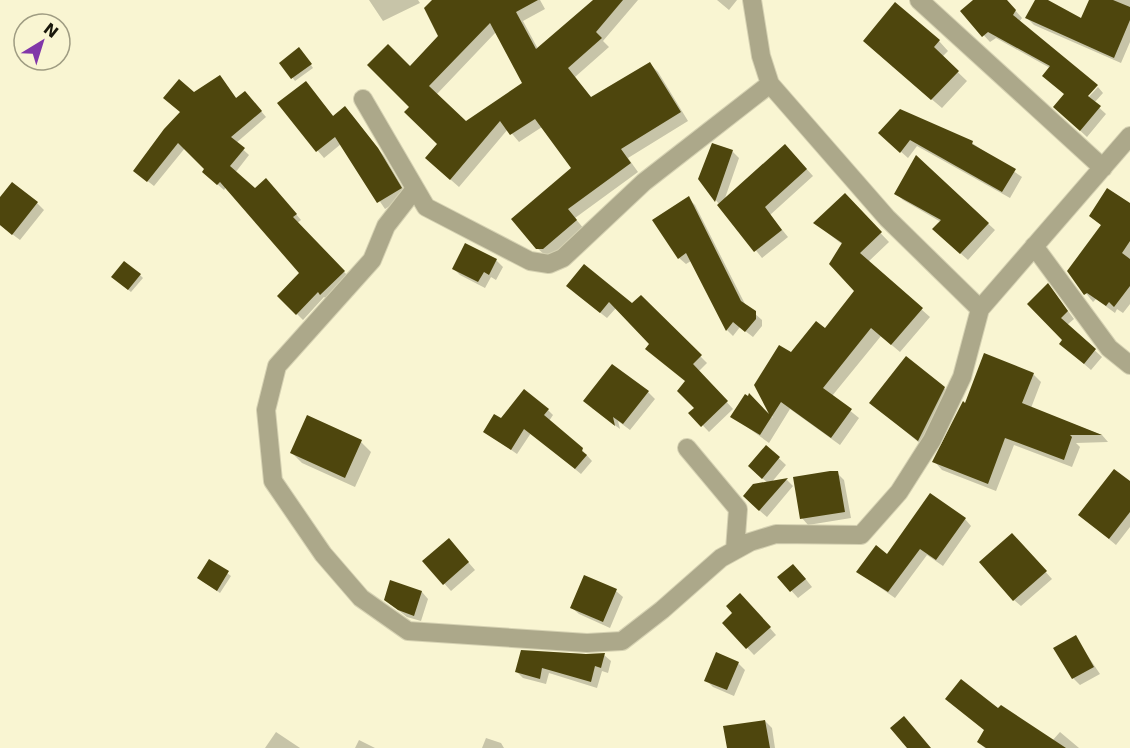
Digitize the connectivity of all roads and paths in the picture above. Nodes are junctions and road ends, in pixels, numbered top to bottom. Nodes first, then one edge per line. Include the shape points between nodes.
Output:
1 (752, 0) edge
2 (919, 0) edge
3 (770, 84) junction
4 (363, 99) dead end
5 (1130, 136) edge
6 (1103, 168) junction
7 (414, 190) junction
8 (1034, 246) junction
9 (980, 309) junction
10 (1130, 365) edge
11 (687, 448) dead end
12 (735, 550) junction

1 - 3 street
2 - 6 street
3 - 7 street via 644,182 557,262 530,261 426,207
3 - 9 street via 887,218
4 - 7 street
5 - 6 street
6 - 8 street
7 - 12 street via 386,226 372,260 277,366 266,410 273,480 323,554 361,598 408,631 586,643 622,641
8 - 9 street
8 - 10 street via 1108,348
9 - 12 street via 962,376 932,440 899,492 861,535 776,534
11 - 12 street via 738,509

